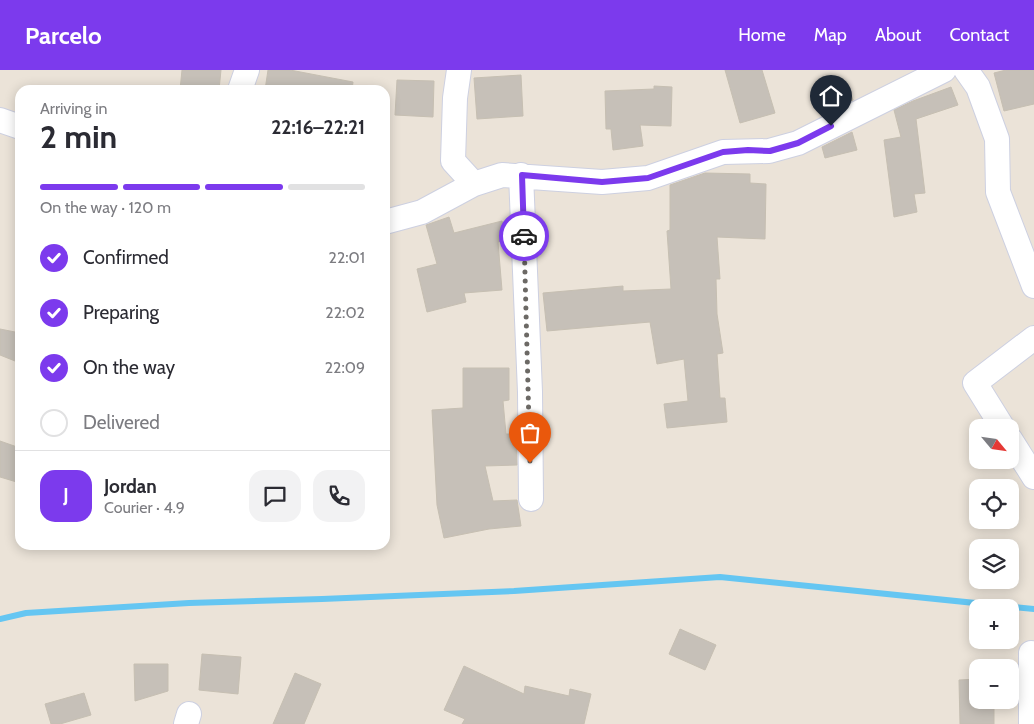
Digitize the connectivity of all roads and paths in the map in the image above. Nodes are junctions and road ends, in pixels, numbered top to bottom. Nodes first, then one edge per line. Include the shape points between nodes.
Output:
1 (247, 70) edge
2 (459, 70) edge
3 (944, 70) edge
4 (966, 70) edge
5 (242, 85) edge
6 (0, 120) edge
7 (15, 125) edge
8 (522, 175) junction
9 (474, 184) junction
10 (390, 221) edge
11 (1034, 286) edge
12 (1034, 338) edge
13 (997, 419) edge
14 (1019, 453) edge
15 (1034, 477) edge
16 (531, 499) dead end
17 (1031, 653) dead end
18 (1031, 724) edge

1 - 5 street
2 - 9 street via 453,161
3 - 8 street via 798,143 770,151 723,152 648,178 602,182
4 - 11 street via 978,87 997,139 998,192
6 - 7 street
8 - 9 street via 502,175
8 - 16 street
9 - 10 street via 422,212
12 - 13 street via 975,383
14 - 15 street
17 - 18 street

